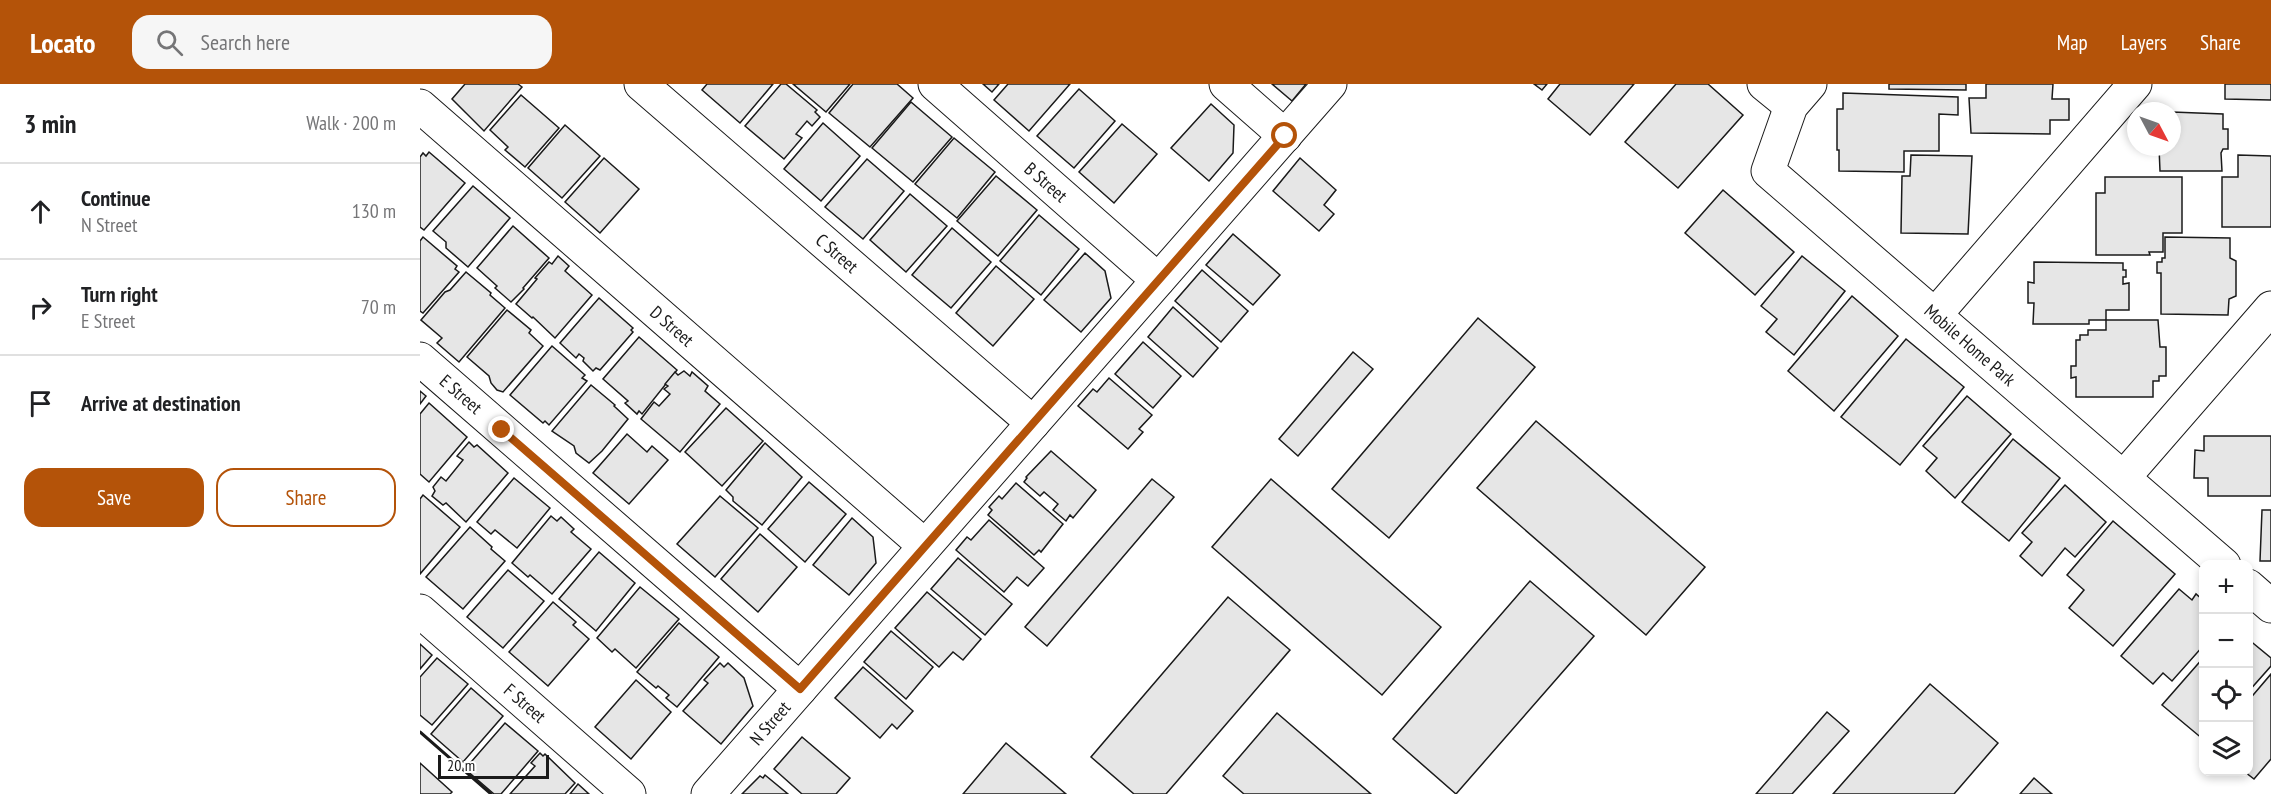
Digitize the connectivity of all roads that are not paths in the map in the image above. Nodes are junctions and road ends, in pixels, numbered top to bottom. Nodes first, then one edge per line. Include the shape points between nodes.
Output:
1 (641, 84) edge
2 (934, 84) edge
3 (1226, 84) edge
4 (1330, 84) edge
5 (1764, 84) edge
6 (2135, 84) edge
7 (1800, 95) edge
8 (420, 106) edge
9 (1285, 136) junction
10 (1158, 280) junction
11 (2271, 308) edge
12 (1935, 315) junction
13 (420, 358) edge
14 (1033, 423) junction
15 (2124, 477) junction
16 (925, 546) junction
17 (2219, 560) edge
18 (2253, 590) edge
19 (2271, 606) edge
20 (420, 611) edge
21 (800, 689) junction
22 (629, 794) edge
23 (708, 794) edge

1 - 14 street, C Street
2 - 10 street, B Street
3 - 9 street
4 - 9 street, N Street
5 - 7 street, Mobile Home Park
6 - 12 street
7 - 12 street, Mobile Home Park via 1768,171
8 - 16 street, D Street
9 - 10 street, N Street
10 - 14 street, N Street
11 - 15 street
12 - 15 street, Mobile Home Park
13 - 21 street, E Street
14 - 16 street, N Street
15 - 17 street, Mobile Home Park
16 - 21 street, N Street
18 - 19 street
20 - 22 street, F Street
21 - 23 street, N Street

